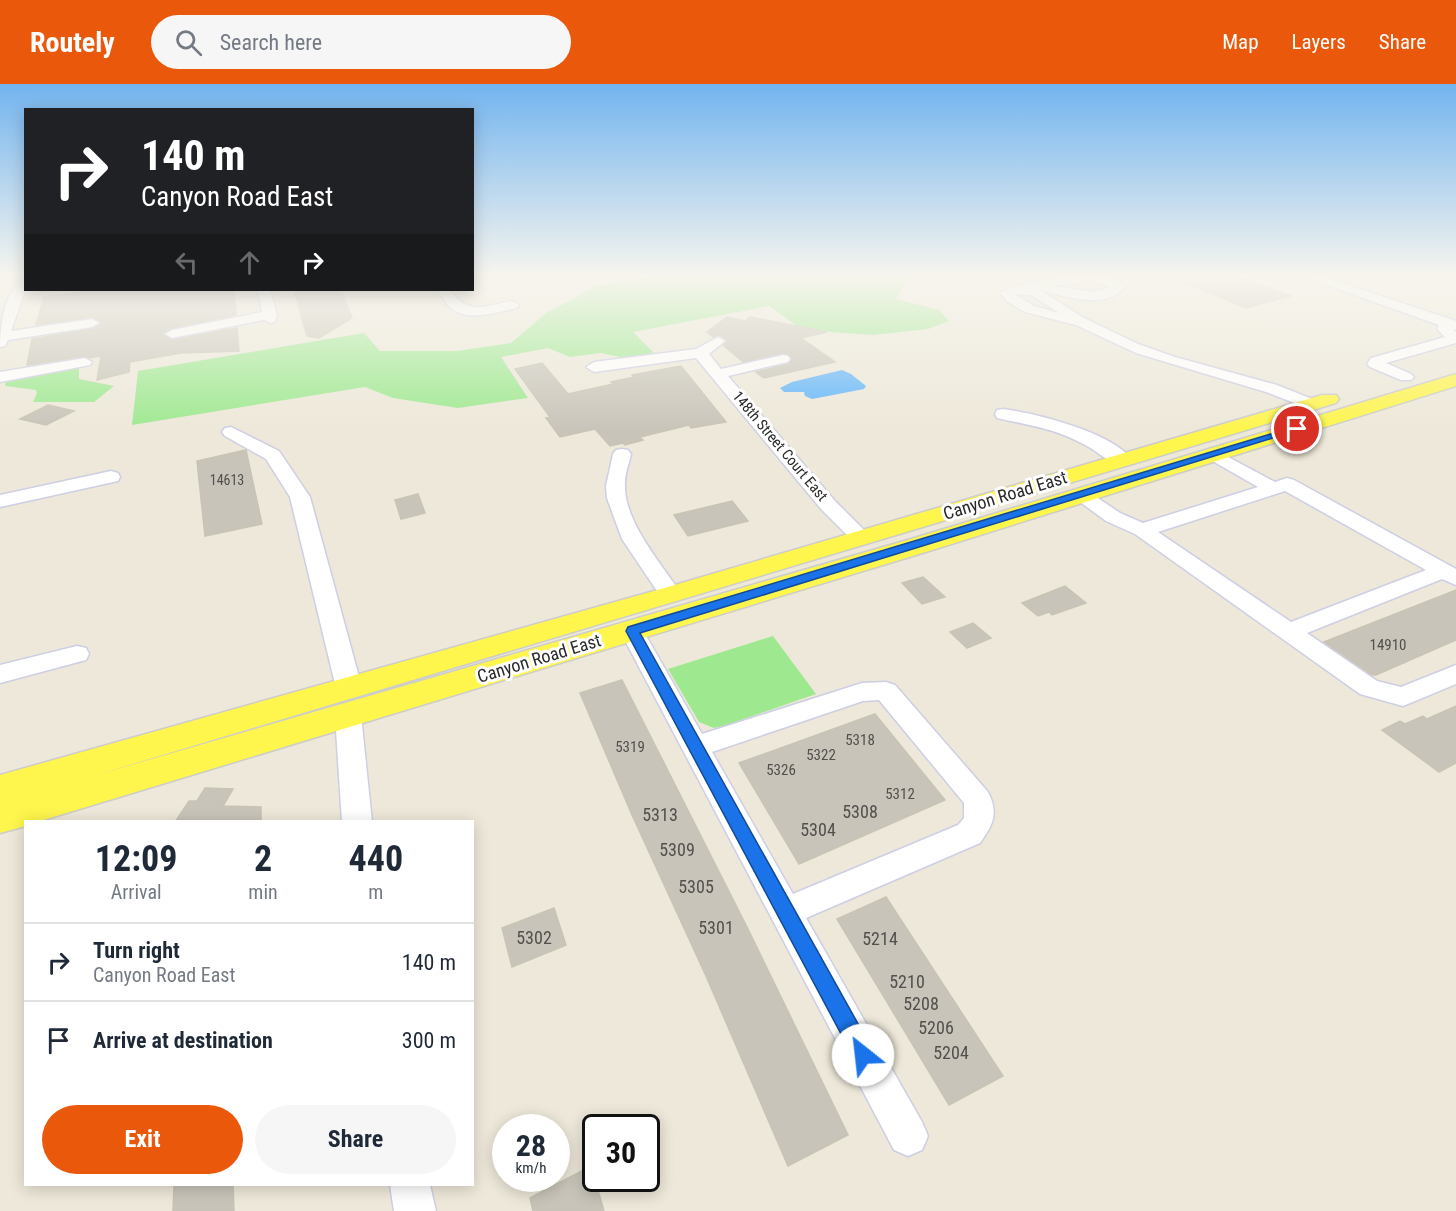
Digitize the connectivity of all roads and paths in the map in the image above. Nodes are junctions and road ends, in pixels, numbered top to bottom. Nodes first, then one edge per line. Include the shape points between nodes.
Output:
1 (73, 327) edge
2 (215, 327) edge
3 (1090, 327) edge
4 (1449, 327) edge
5 (172, 334) dead end
6 (1, 340) edge
7 (718, 341) dead end
8 (700, 352) junction
9 (783, 359) dead end
10 (85, 362) dead end
11 (594, 367) dead end
12 (718, 374) junction
13 (0, 377) edge
14 (1406, 377) junction
15 (1455, 377) edge
16 (1311, 404) junction
17 (1003, 414) dead end
18 (231, 432) dead end
19 (622, 454) dead end
20 (1215, 455) junction
21 (1123, 460) junction
22 (111, 477) dead end
23 (1272, 488) junction
24 (1003, 496) junction
25 (1082, 496) junction
26 (0, 501) edge
27 (1142, 530) junction
28 (861, 538) junction
29 (920, 546) junction
30 (1450, 575) edge
31 (671, 595) junction
32 (632, 631) junction
33 (1288, 632) junction
34 (76, 654) dead end
35 (0, 674) edge
36 (1456, 674) edge
37 (349, 701) junction
38 (696, 747) junction
39 (0, 789) edge
40 (0, 818) edge
41 (357, 820) edge
42 (785, 912) junction
43 (908, 1136) dead end
44 (410, 1186) edge
45 (415, 1211) edge

1 - 6 street
2 - 5 street
3 - 16 street via 1149,353 1280,390
4 - 14 street via 1444,329 1453,337 1451,340 1376,361 1379,367
7 - 8 street
8 - 11 street
8 - 12 street, 148th Street Court East
9 - 12 street
10 - 13 street
12 - 28 street, 148th Street Court East via 828,505
14 - 15 main road, Canyon Road East
14 - 16 main road, Canyon Road East
15 - 20 main road, Canyon Road East
16 - 21 main road, Canyon Road East
17 - 21 street via 1050,422 1098,443
18 - 37 street via 273,455 300,497
19 - 31 street via 615,486 632,539
20 - 23 street
20 - 25 main road, Canyon Road East
21 - 24 main road, Canyon Road East
22 - 26 street
23 - 27 street
23 - 30 street via 1287,484
24 - 28 main road, Canyon Road East
24 - 29 main road via 1008,503
25 - 27 street
25 - 29 main road, Canyon Road East
27 - 33 street
28 - 31 main road, Canyon Road East
29 - 32 main road, Canyon Road East
30 - 33 street
31 - 37 main road, Canyon Road East
32 - 37 main road, Canyon Road East
32 - 38 street
33 - 36 street via 1369,688 1403,697
34 - 35 street
37 - 39 main road, Canyon Road East
37 - 40 main road, Canyon Road East
37 - 41 street
38 - 42 street
38 - 42 street via 862,692 886,691 978,800 979,821 969,834
42 - 43 street
44 - 45 street

